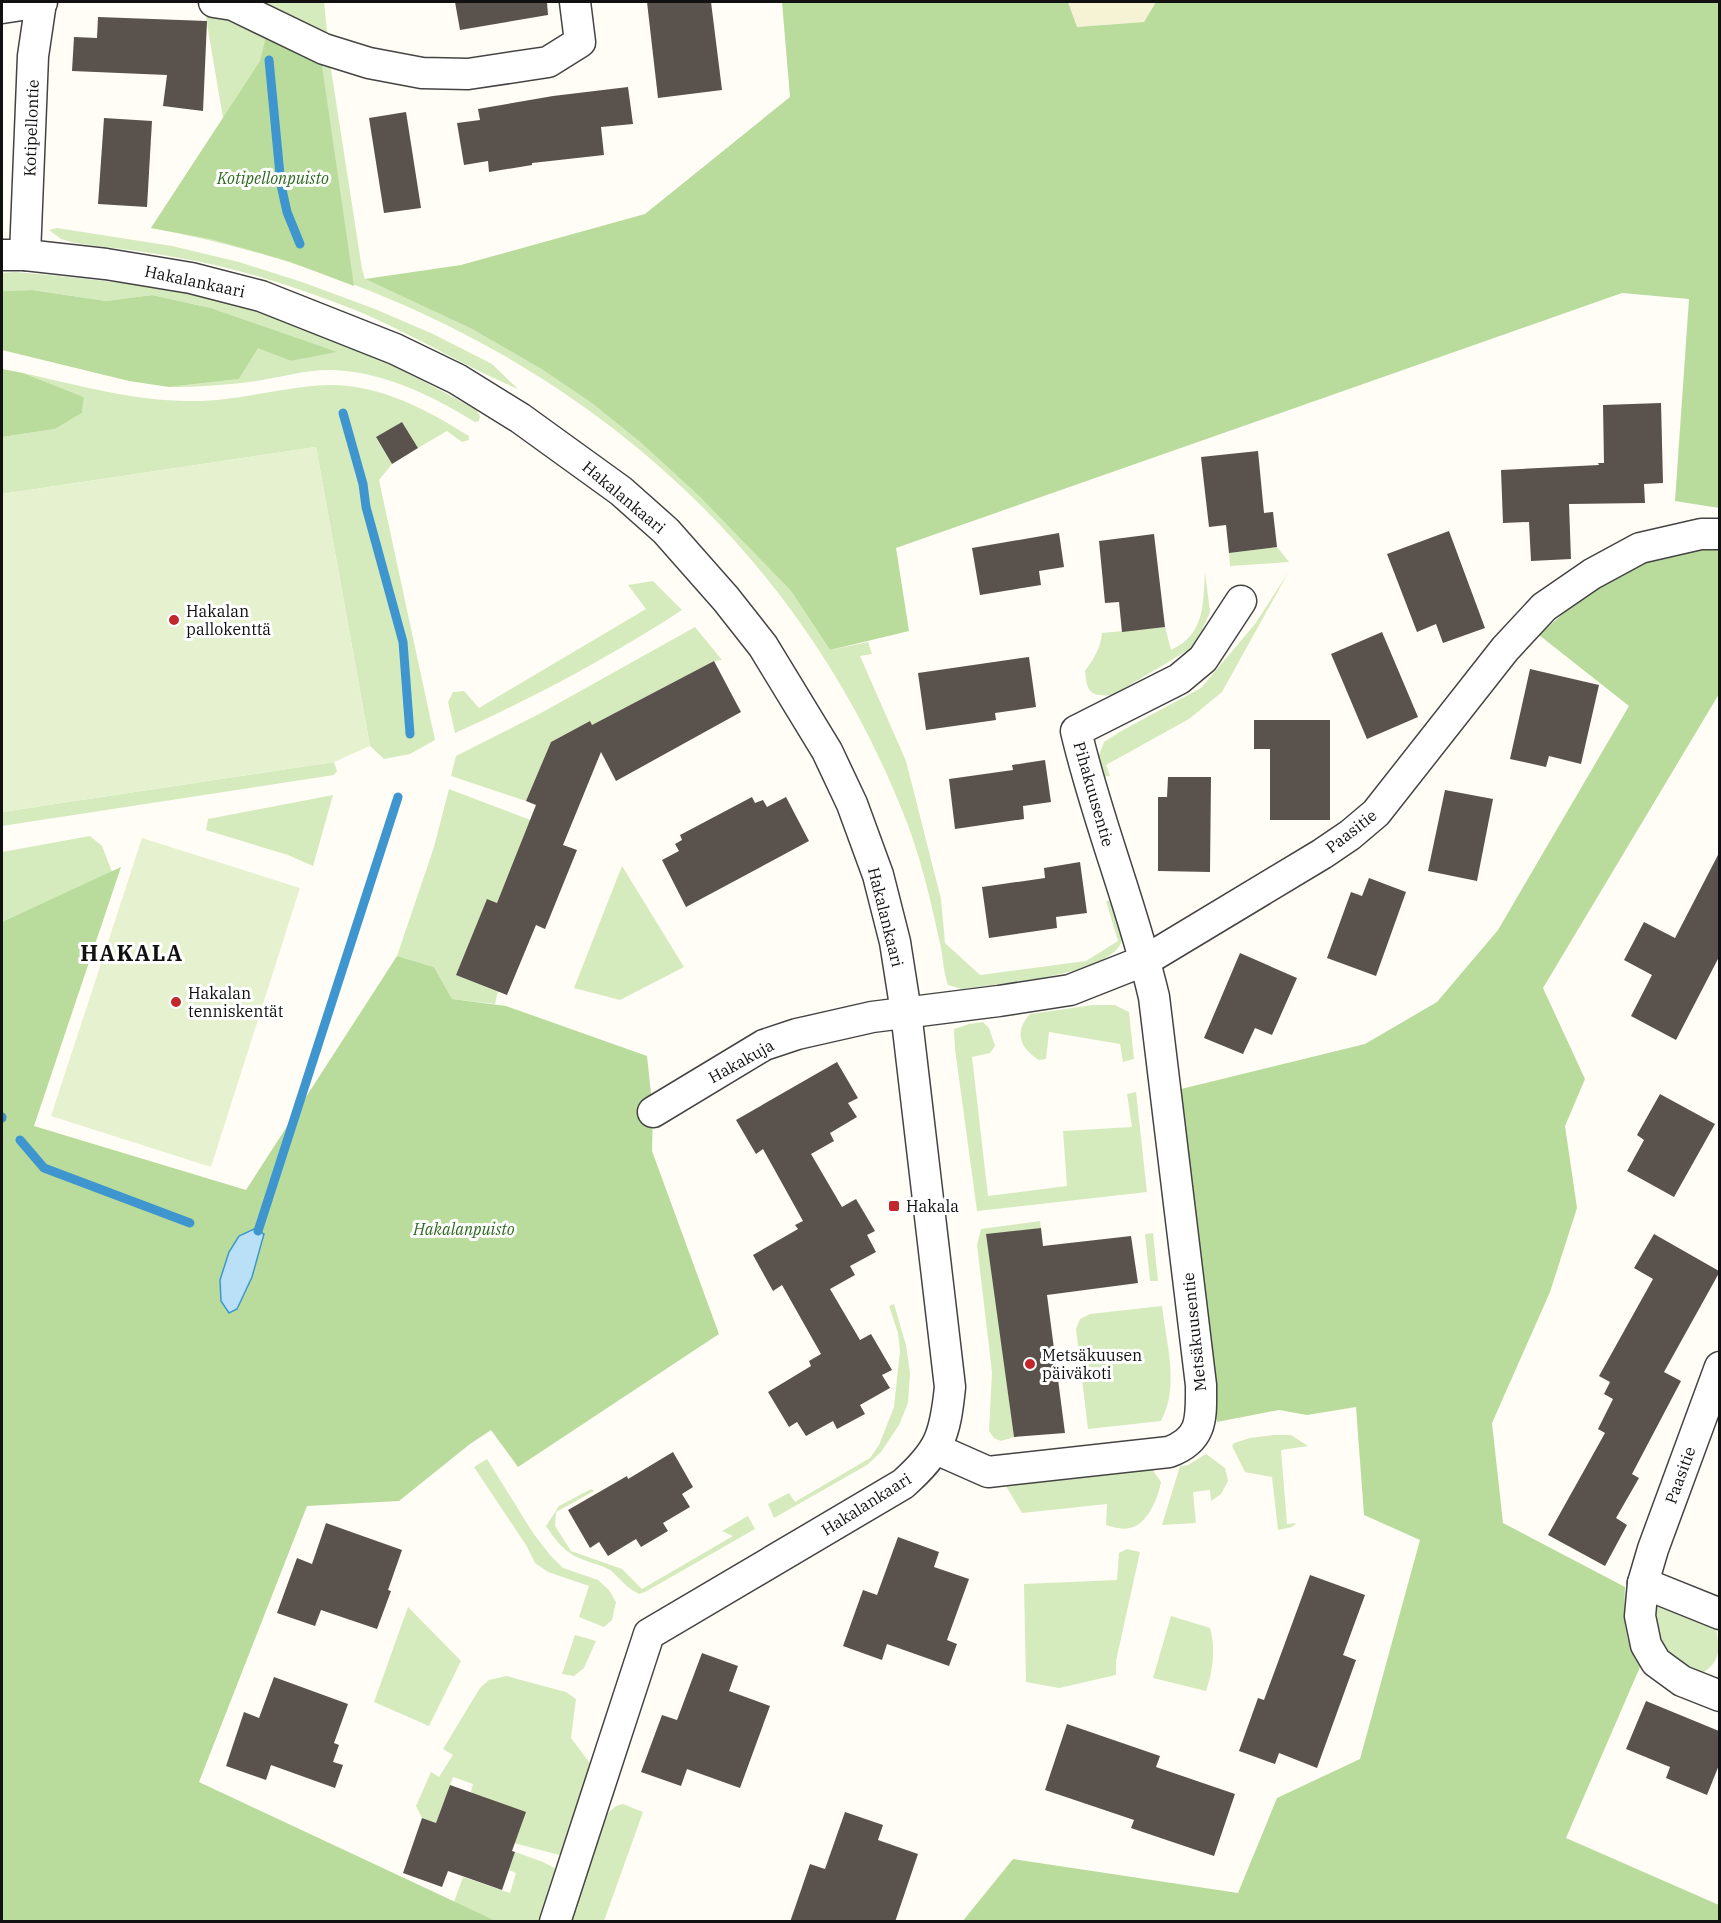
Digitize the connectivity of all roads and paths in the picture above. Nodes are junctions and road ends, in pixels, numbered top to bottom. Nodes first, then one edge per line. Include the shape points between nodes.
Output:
1 (42, 2) edge
2 (214, 2) edge
3 (575, 2) edge
4 (2, 8) edge
5 (13, 255) edge
6 (1719, 534) edge
7 (1241, 601) dead end
8 (1146, 960) junction
9 (906, 1012) junction
10 (653, 1112) dead end
11 (1719, 1367) edge
12 (936, 1449) junction
13 (1643, 1583) junction
14 (1719, 1614) edge
15 (1719, 1696) edge
16 (555, 1922) edge

1 - 4 street
1 - 5 street, Kotipellontie
2 - 3 street via 233,5 324,49 369,63 422,73 468,74 548,62 580,42
5 - 9 street, Hakalankaari via 191,278 261,296 326,320 457,379 520,418 621,491 666,531 726,599 763,646 827,751 878,875
6 - 8 street, Paasitie via 1701,534 1640,548 1544,607 1505,649 1376,813 1322,854
7 - 8 street, Pihakuusentie via 1203,658 1179,679 1076,731
8 - 9 street, Paasitie via 1070,990
8 - 12 street, Metsäkuusentie via 1157,1018 1201,1385 1197,1429 1190,1442 1169,1452 988,1472
9 - 10 street, Hakakuja via 797,1034 765,1045
9 - 12 street, Hakalankaari via 950,1388 946,1420
11 - 13 street, Paasitie
12 - 16 street, Hakalankaari via 903,1484 649,1634
13 - 14 street
13 - 15 street, Paasitie via 1640,1616 1646,1645 1656,1662 1683,1681

